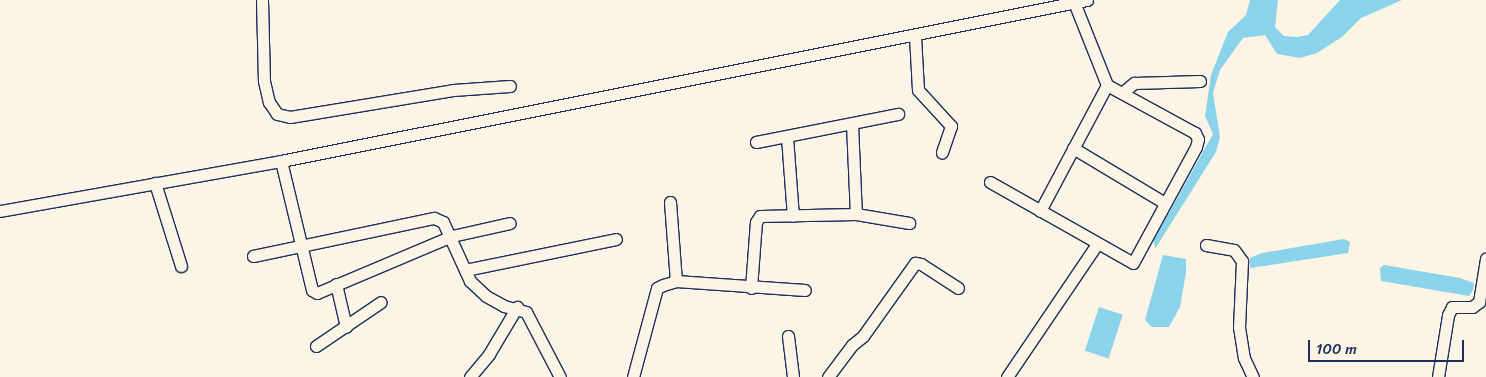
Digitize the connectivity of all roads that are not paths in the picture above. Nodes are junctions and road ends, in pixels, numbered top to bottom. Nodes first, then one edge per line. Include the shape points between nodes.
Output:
1 (262, 0) edge
2 (1087, 0) edge
3 (1074, 2) junction
4 (915, 36) junction
5 (1200, 81) dead end
6 (1107, 85) junction
7 (510, 86) dead end
8 (1122, 94) junction
9 (898, 114) dead end
10 (852, 124) junction
11 (787, 138) junction
12 (756, 142) dead end
13 (1073, 148) junction
14 (942, 152) dead end
15 (281, 161) junction
16 (990, 182) dead end
17 (155, 184) junction
18 (670, 202) dead end
19 (1165, 203) junction
20 (1040, 211) junction
21 (0, 212) edge
22 (856, 214) junction
23 (793, 216) junction
24 (510, 223) dead end
25 (909, 223) dead end
26 (452, 236) junction
27 (616, 239) dead end
28 (1097, 244) junction
29 (303, 245) junction
30 (1206, 245) dead end
31 (253, 256) dead end
32 (1486, 259) edge
33 (181, 266) dead end
34 (465, 270) junction
35 (676, 281) junction
36 (336, 284) junction
37 (751, 288) junction
38 (958, 288) dead end
39 (805, 290) dead end
40 (381, 302) dead end
41 (517, 307) junction
42 (346, 327) junction
43 (788, 336) dead end
44 (316, 346) dead end
45 (470, 377) edge
46 (560, 377) edge
47 (633, 377) edge
48 (793, 377) edge
49 (828, 377) edge
50 (1007, 377) edge
51 (1253, 377) edge
52 (1438, 377) edge

1 - 7 street via 264,81 269,102 277,114 290,117 453,90
2 - 3 street
3 - 4 street
3 - 6 street
4 - 14 street via 918,90 951,126
4 - 15 street
5 - 8 street via 1134,84
6 - 8 street
6 - 13 street
8 - 19 street via 1195,133 1198,139
9 - 10 street
10 - 11 street
10 - 22 street
11 - 12 street
11 - 23 street
13 - 19 street
13 - 20 street
15 - 17 street
15 - 29 street
16 - 20 street
17 - 21 street
17 - 33 street
18 - 35 street
19 - 28 street via 1133,263
20 - 28 street
22 - 23 street
22 - 25 street
23 - 37 street via 767,213 756,222
24 - 26 street
26 - 29 street via 443,222 434,218
26 - 34 street
26 - 36 street
27 - 34 street
28 - 50 street
29 - 31 street
29 - 36 street via 312,290 317,293
30 - 51 street via 1234,250 1242,261 1239,327 1244,358
32 - 52 street via 1479,302 1472,307 1452,307 1448,315
34 - 41 street via 470,281 486,296 504,306
35 - 37 street
35 - 47 street via 657,288
36 - 42 street
37 - 39 street
38 - 49 street via 921,264 914,263
40 - 42 street
41 - 45 street via 489,354
41 - 46 street via 526,312
42 - 44 street
43 - 48 street

